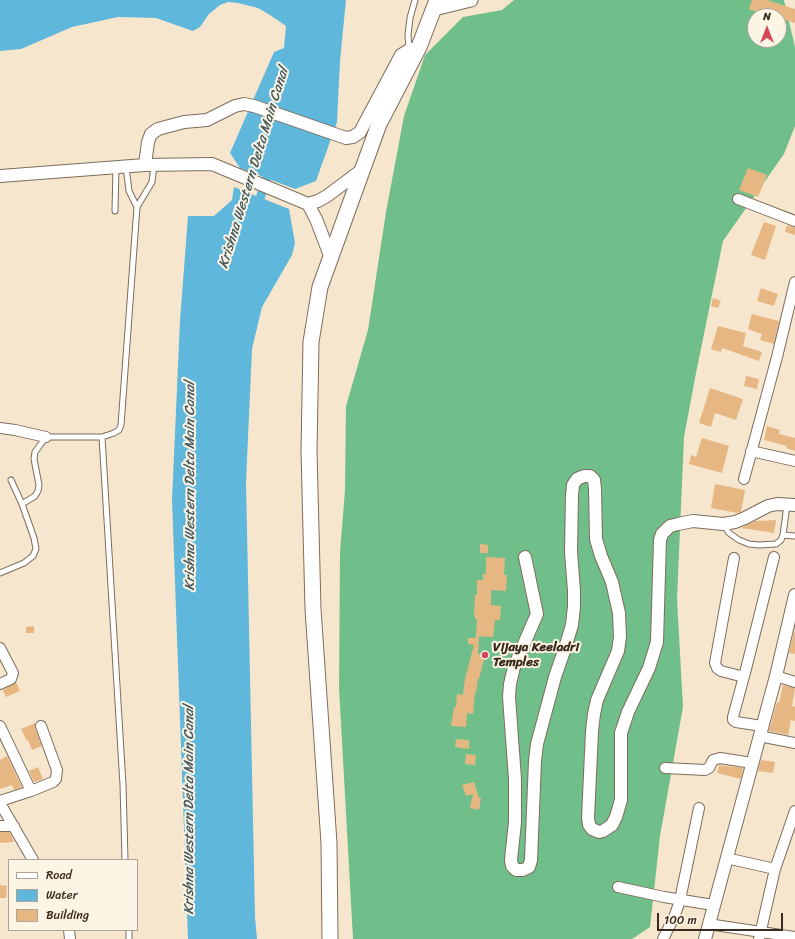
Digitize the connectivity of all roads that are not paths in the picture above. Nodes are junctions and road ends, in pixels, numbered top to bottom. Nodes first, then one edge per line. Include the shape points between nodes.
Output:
1 (415, 0) edge
2 (471, 0) edge
3 (435, 5) edge
4 (414, 49) junction
5 (150, 165) junction
6 (121, 167) junction
7 (363, 169) junction
8 (0, 176) edge
9 (738, 199) dead end
10 (304, 202) junction
11 (137, 207) junction
12 (115, 211) dead end
13 (795, 221) edge
14 (331, 258) junction
15 (795, 282) edge
16 (0, 428) edge
17 (46, 438) junction
18 (102, 438) junction
19 (751, 451) junction
20 (795, 461) edge
21 (744, 479) dead end
22 (11, 480) dead end
23 (22, 504) junction
24 (791, 505) edge
25 (723, 524) junction
26 (783, 535) junction
27 (795, 536) edge
28 (525, 557) dead end
29 (774, 557) dead end
30 (734, 558) dead end
31 (0, 573) edge
32 (795, 595) edge
33 (0, 648) edge
34 (776, 676) junction
35 (744, 677) junction
36 (795, 682) edge
37 (0, 684) edge
38 (0, 726) edge
39 (41, 726) dead end
40 (761, 731) junction
41 (795, 743) edge
42 (4, 746) edge
43 (752, 763) junction
44 (665, 768) dead end
45 (31, 791) junction
46 (0, 802) edge
47 (699, 808) dead end
48 (795, 811) edge
49 (0, 826) edge
50 (14, 826) junction
51 (726, 858) junction
52 (32, 859) edge
53 (126, 859) edge
54 (775, 869) junction
55 (618, 887) dead end
56 (680, 900) junction
57 (713, 905) junction
58 (708, 924) junction
59 (760, 936) edge
60 (795, 937) edge
61 (330, 939) edge
62 (663, 939) edge
63 (705, 939) edge

1 - 4 lane via 408,35
2 - 3 main road
3 - 4 main road
4 - 5 street via 401,55 360,132 353,137 346,138 244,104 203,121 184,122 158,129 151,134 148,142
4 - 7 main road via 379,124
5 - 6 street
5 - 10 street via 218,165
5 - 11 lane via 152,182
6 - 8 street
6 - 11 lane
6 - 12 lane
7 - 10 street via 327,196 318,201
7 - 14 main road
9 - 13 street
10 - 14 street via 316,219
11 - 18 lane via 121,425 119,430
14 - 61 main road via 320,287 311,342 309,451 313,609 329,843
15 - 19 street
16 - 17 street
17 - 18 lane
17 - 23 lane via 35,452 38,491
18 - 53 lane
19 - 20 street
19 - 21 street
22 - 23 lane
23 - 31 lane via 34,538 34,556
24 - 25 street via 768,506 745,518
24 - 26 lane
25 - 26 lane via 733,538 749,544 776,544
25 - 28 street via 678,524 670,526 662,534 657,642 649,668 621,733 621,800 616,817 612,825 599,832 592,829 588,818 592,731 597,700 618,651 619,613 612,582 596,539 594,480 590,476 584,476 577,479 573,485 572,625 537,744 532,860 529,867 516,870 511,860 515,822 515,779 510,684 514,667 537,614
26 - 27 lane
29 - 35 street
30 - 35 street via 715,663 721,671
32 - 34 street
33 - 37 street via 13,673 11,679
34 - 36 street
34 - 40 street
35 - 40 street via 733,720
38 - 42 street
39 - 45 street via 58,775 53,782
40 - 41 street
40 - 43 street
42 - 45 street
43 - 44 street via 720,758 713,760 705,770
43 - 51 street
45 - 46 street
46 - 50 street
47 - 56 street
48 - 54 street
49 - 50 street
50 - 52 street
51 - 54 street
51 - 57 street
54 - 59 street
55 - 56 street
56 - 57 street
56 - 62 street
57 - 58 street
58 - 59 street
58 - 63 street
59 - 60 street

